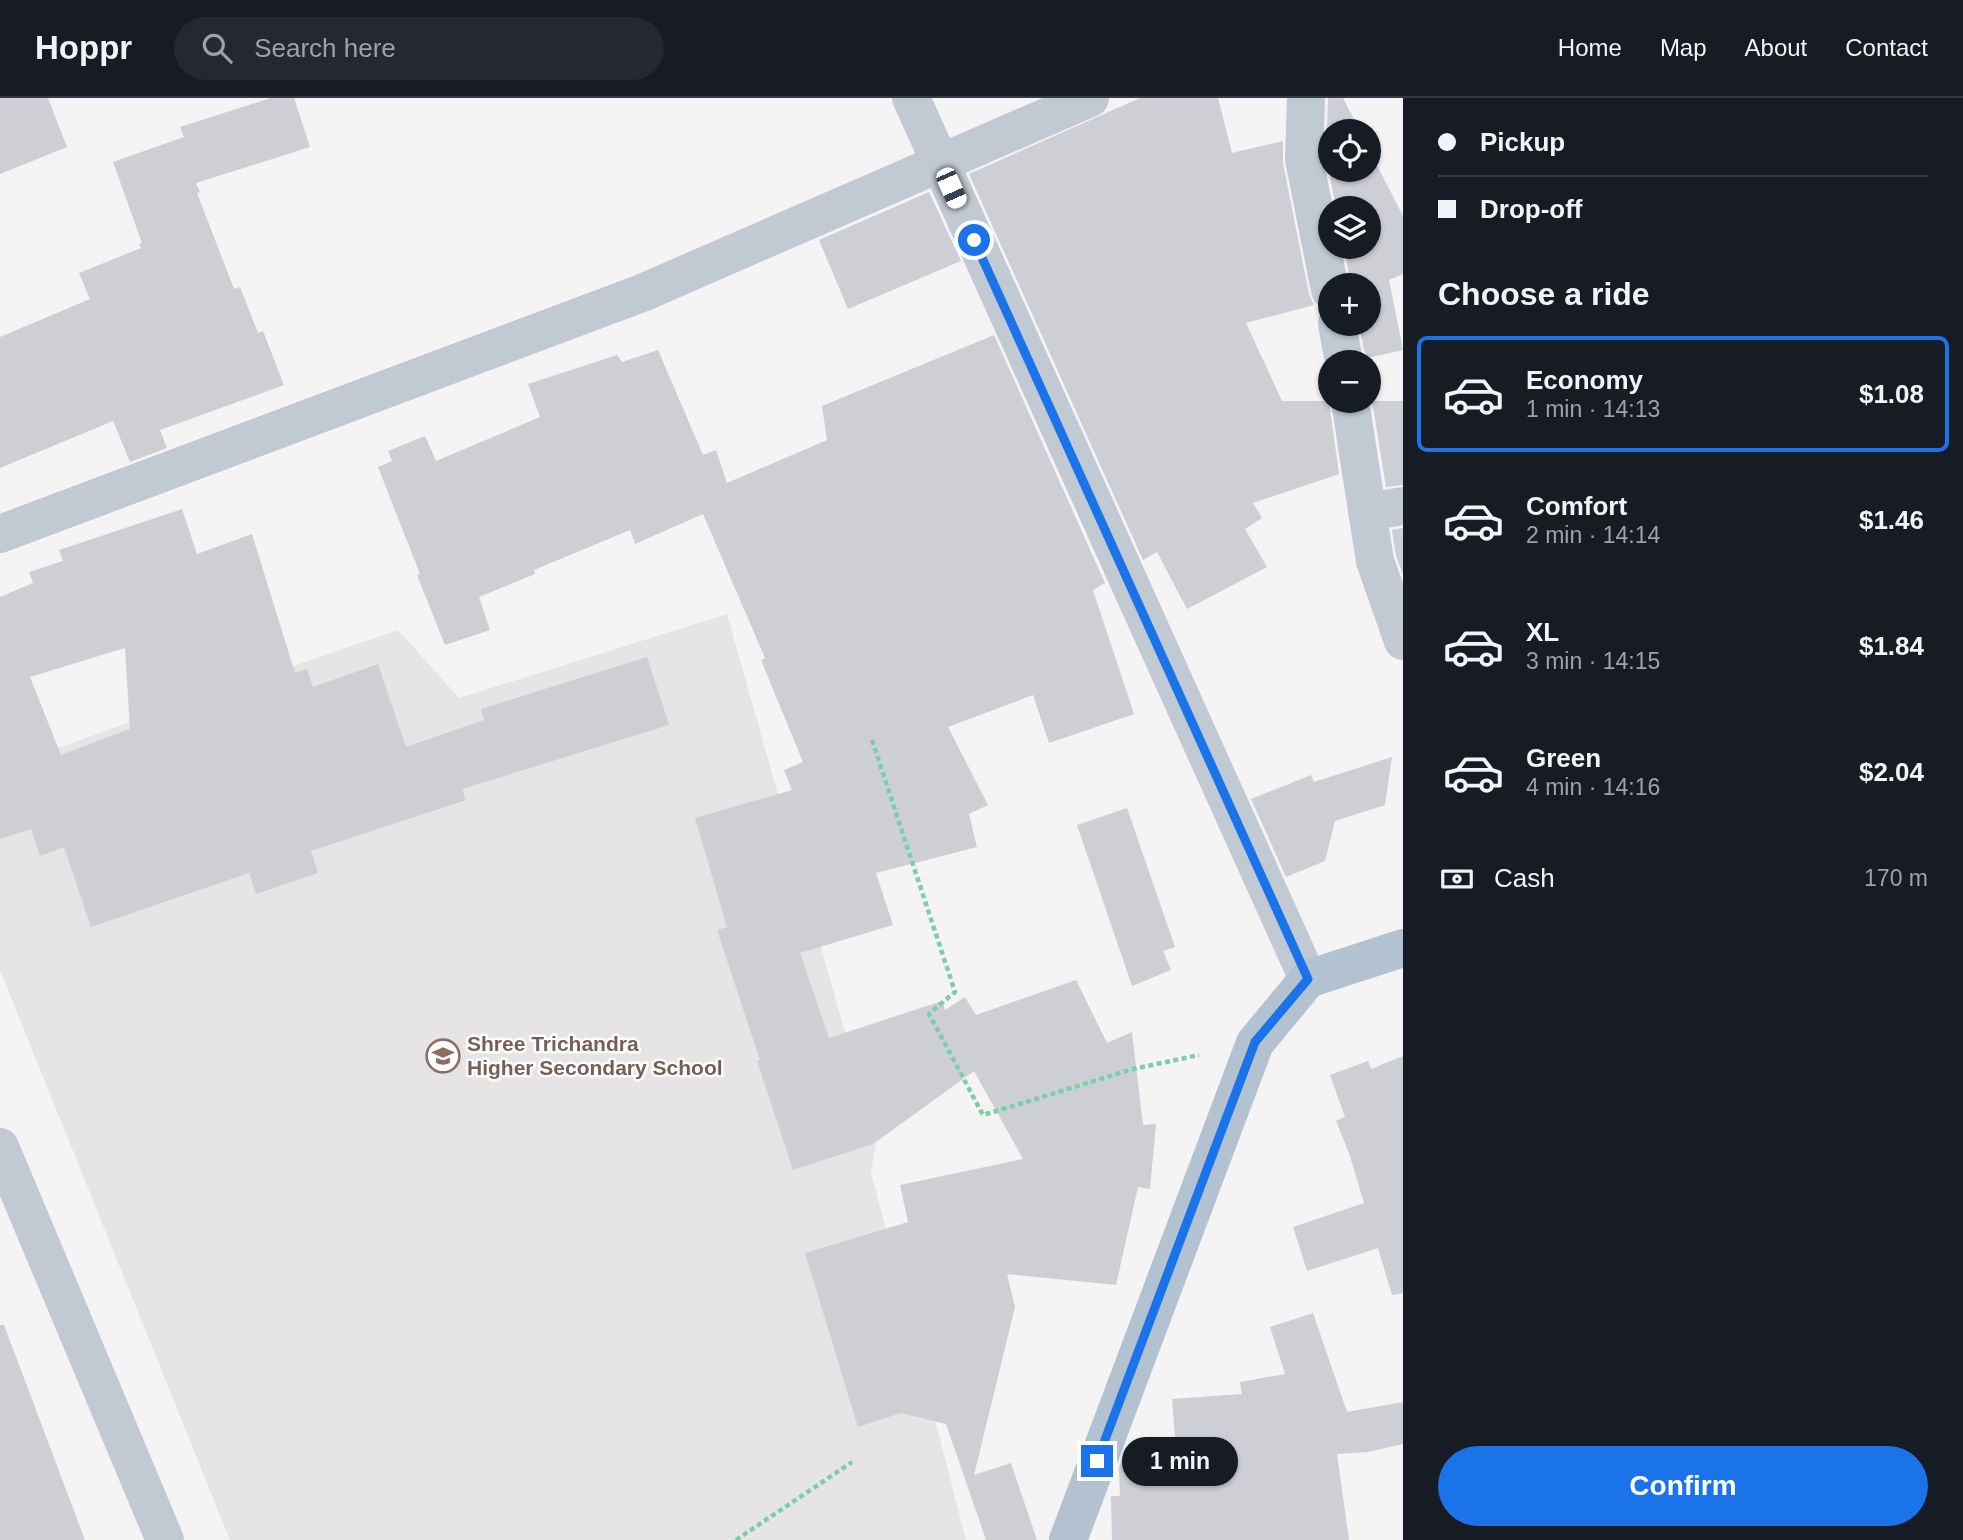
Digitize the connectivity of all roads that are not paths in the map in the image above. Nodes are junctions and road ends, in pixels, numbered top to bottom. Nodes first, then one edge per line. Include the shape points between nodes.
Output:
1 (911, 98) edge
2 (1090, 98) edge
3 (1306, 98) edge
4 (940, 163) junction
5 (1327, 273) edge
6 (1354, 413) edge
7 (1385, 509) edge
8 (0, 534) edge
9 (1403, 641) edge
10 (1403, 948) edge
11 (1308, 979) junction
12 (0, 1147) edge
13 (165, 1540) edge
14 (1068, 1540) edge

1 - 4 street
2 - 4 street
3 - 5 street via 1304,159
4 - 8 street via 642,293
4 - 11 street
6 - 7 street
7 - 9 street via 1375,561
10 - 11 main road
11 - 14 main road via 1255,1042
12 - 13 street

